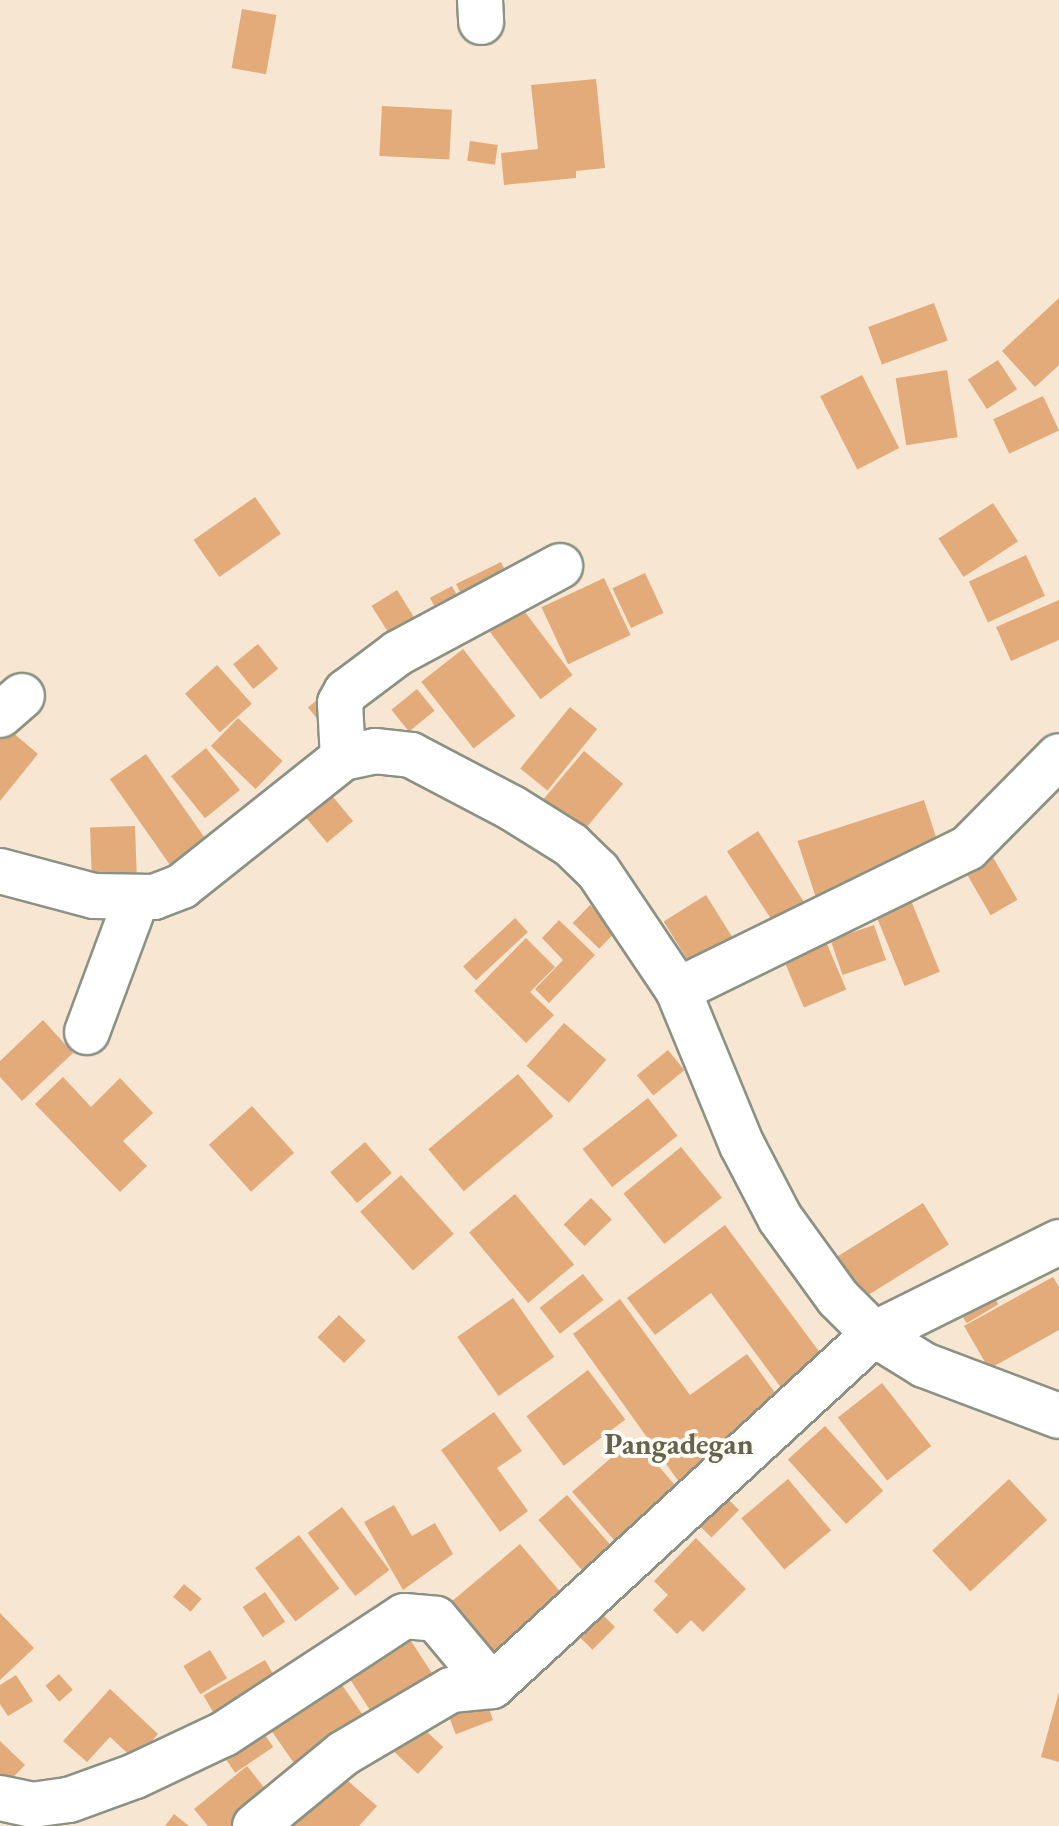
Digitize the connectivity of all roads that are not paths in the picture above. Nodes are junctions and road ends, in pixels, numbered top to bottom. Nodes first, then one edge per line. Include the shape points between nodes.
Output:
1 (560, 566) dead end
2 (1059, 756) edge
3 (343, 758) junction
4 (0, 871) edge
5 (136, 900) junction
6 (678, 990) junction
7 (87, 1032) dead end
8 (1059, 1242) edge
9 (874, 1334) junction
10 (1059, 1416) edge
11 (492, 1686) junction
12 (18, 1810) edge
13 (255, 1826) edge

1 - 3 street via 398,653 346,692 340,713
2 - 6 street via 968,848
3 - 5 street via 182,886
3 - 6 street via 375,751 411,755 571,845 632,916
4 - 5 street via 94,896
5 - 7 street
6 - 9 street via 742,1145 780,1218 812,1267
8 - 9 street
9 - 10 street via 963,1383
9 - 11 street
11 - 12 street via 436,1619 404,1616 224,1734 69,1800
11 - 13 street via 451,1690 344,1753

